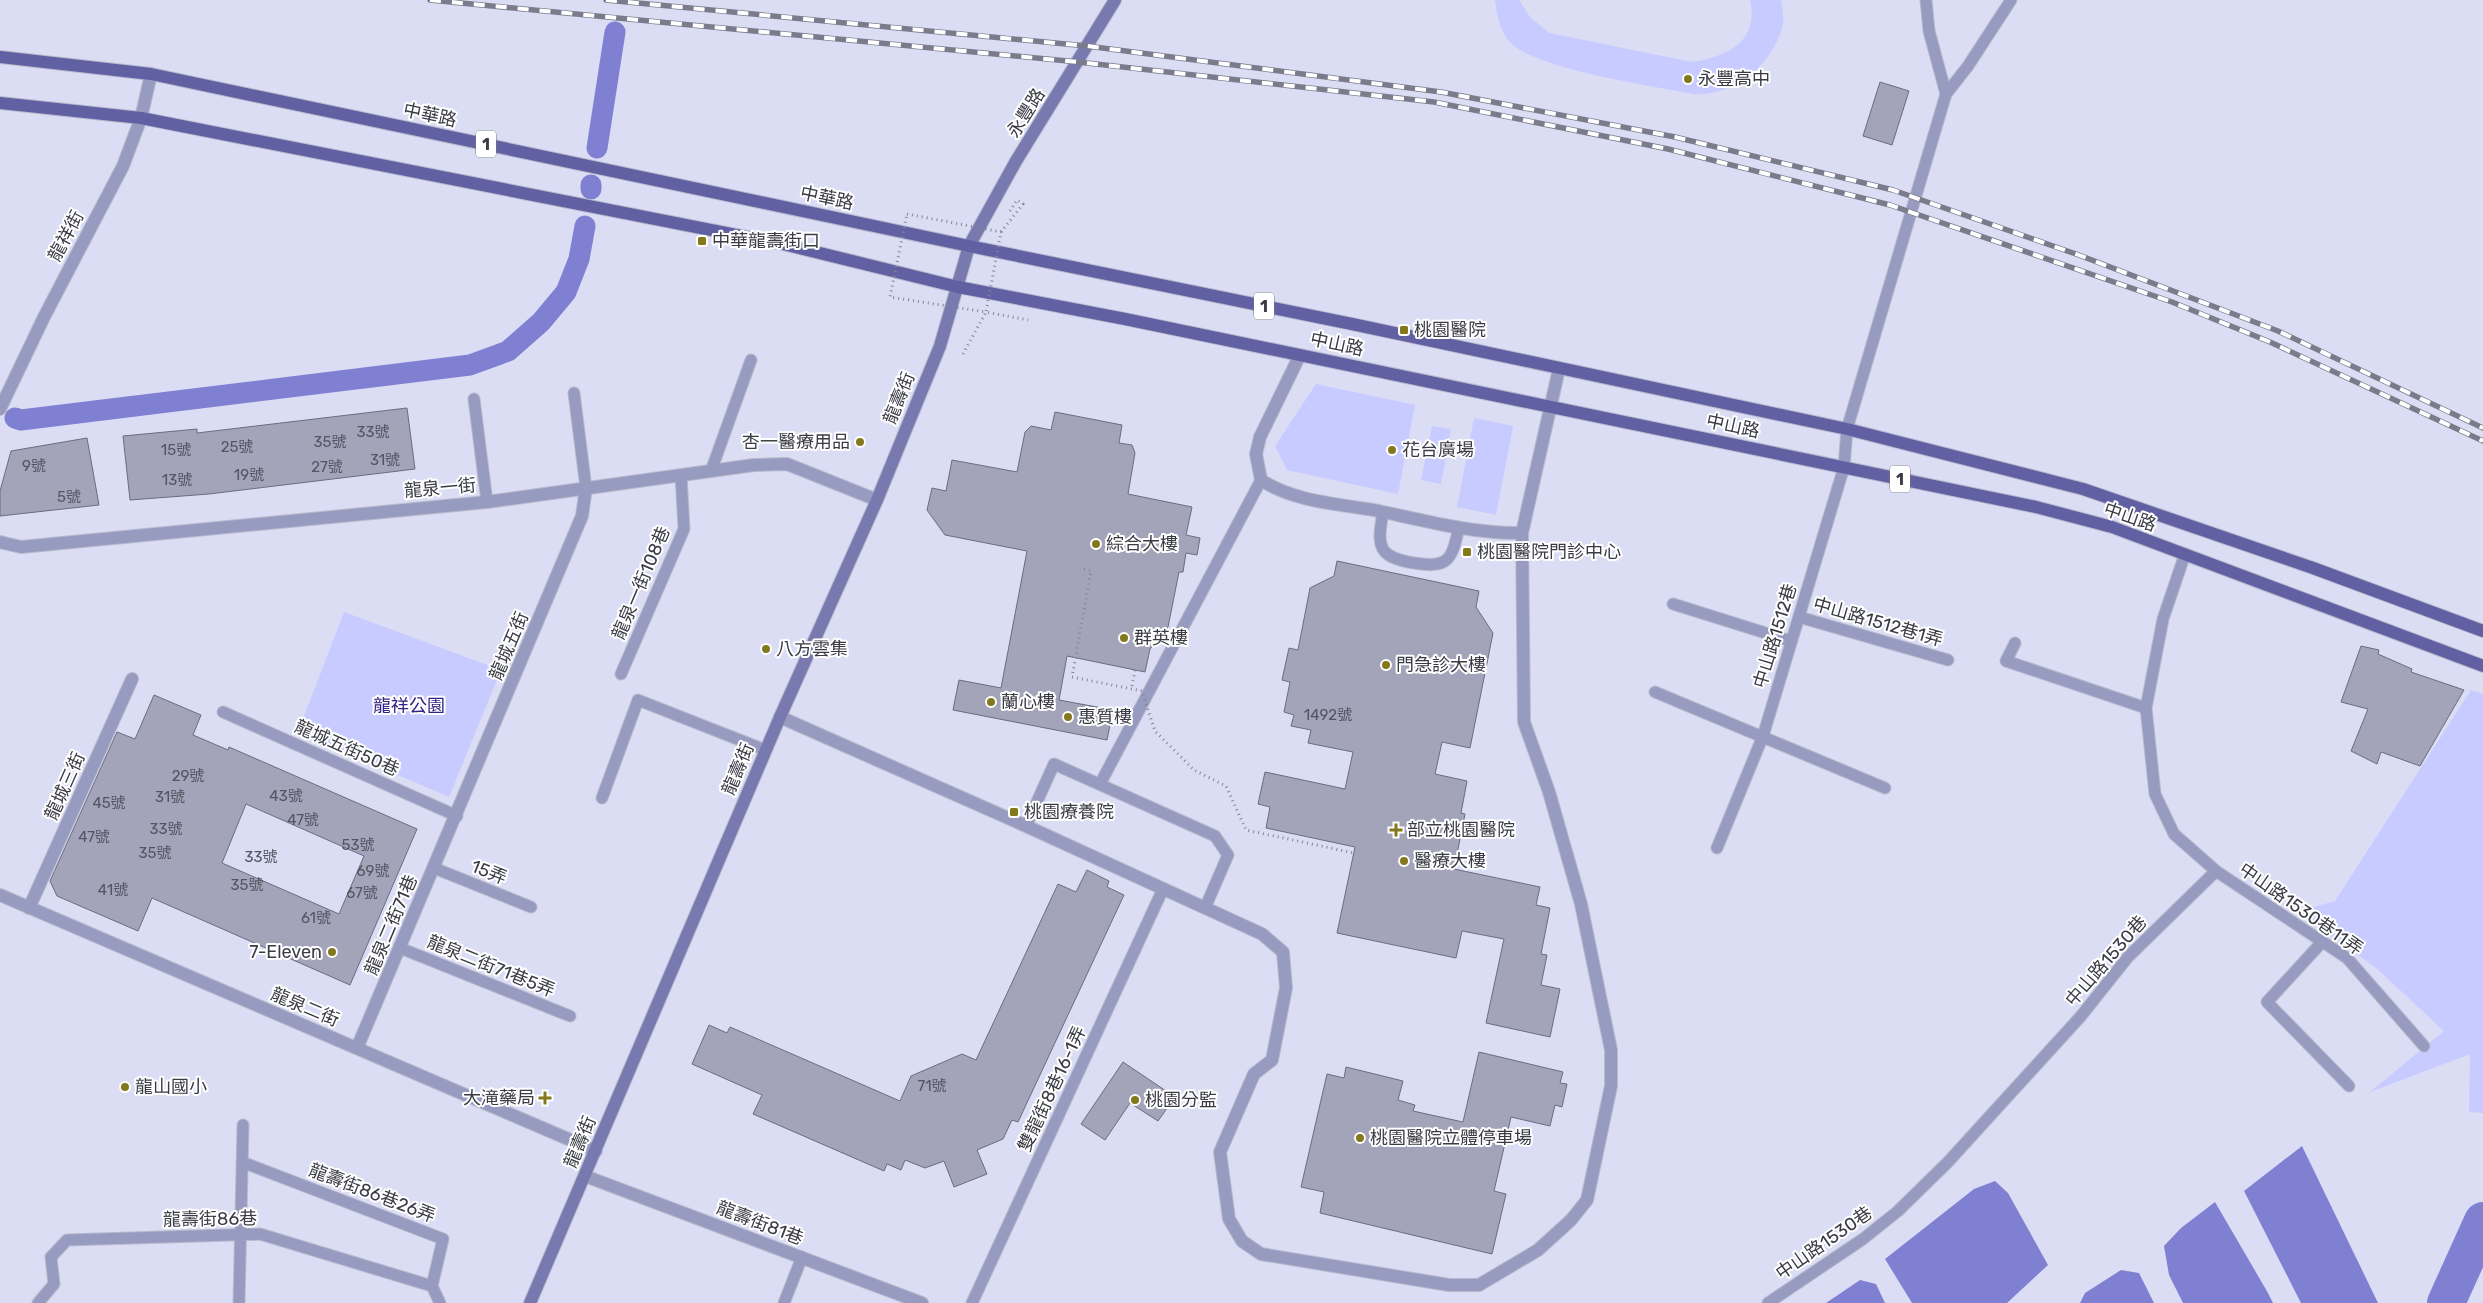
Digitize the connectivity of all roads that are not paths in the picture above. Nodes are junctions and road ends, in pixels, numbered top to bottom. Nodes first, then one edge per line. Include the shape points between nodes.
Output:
1 (1115, 0) edge
2 (1926, 0) edge
3 (2011, 0) edge
4 (0, 57) edge
5 (151, 74) junction
6 (1946, 94) junction
7 (0, 102) edge
8 (141, 118) junction
9 (969, 246) junction
10 (958, 287) junction
11 (1300, 355) junction
12 (751, 360) dead end
13 (1560, 369) junction
14 (574, 393) dead end
15 (474, 399) dead end
16 (1549, 406) junction
17 (0, 409) edge
18 (1847, 429) junction
19 (1844, 467) junction
20 (711, 471) junction
21 (681, 475) junction
22 (1261, 480) junction
23 (586, 488) junction
24 (876, 500) junction
25 (487, 502) junction
26 (1383, 512) junction
27 (1459, 527) junction
28 (1522, 533) junction
29 (0, 542) edge
30 (2185, 554) junction
31 (1673, 604) dead end
32 (1799, 617) junction
33 (2483, 631) edge
34 (1791, 641) junction
35 (2015, 642) dead end
36 (1948, 660) dead end
37 (2483, 666) edge
38 (621, 674) dead end
39 (132, 679) dead end
40 (1655, 692) dead end
41 (2146, 708) junction
42 (223, 712) dead end
43 (780, 717) junction
44 (1763, 736) junction
45 (766, 750) junction
46 (1100, 784) junction
47 (1885, 788) dead end
48 (602, 798) dead end
49 (457, 816) junction
50 (1026, 826) junction
51 (1716, 848) dead end
52 (434, 868) junction
53 (2216, 871) junction
54 (1163, 889) junction
55 (0, 895) edge
56 (531, 907) dead end
57 (29, 908) junction
58 (1205, 908) junction
59 (2323, 942) junction
60 (400, 948) junction
61 (570, 1016) dead end
62 (2424, 1046) dead end
63 (357, 1048) junction
64 (2349, 1086) dead end
65 (243, 1125) dead end
66 (596, 1151) junction
67 (242, 1162) junction
68 (585, 1176) junction
69 (241, 1235) junction
70 (802, 1257) junction
71 (432, 1286) junction
72 (38, 1303) edge
73 (239, 1303) edge
74 (440, 1303) edge
75 (530, 1303) edge
76 (784, 1303) edge
77 (922, 1303) edge
78 (972, 1303) edge
79 (1768, 1303) edge

1 - 9 street, 永豐路 via 1016,161
2 - 6 lane via 1929,31
3 - 6 lane
4 - 5 main road, 中華路 / 1
5 - 8 street, 龍祥街
5 - 9 main road, 中華路 / 1
6 - 18 lane, 中山路1512巷
7 - 8 main road, 1
8 - 10 main road, 1 via 783,244
8 - 17 street, 龍祥街 via 123,166 44,316
9 - 10 street, 龍壽街
9 - 13 main road, 中山路 / 1
10 - 11 main road, 中山路 / 1
10 - 24 street, 龍壽街 via 940,346
11 - 16 main road, 中山路 / 1
11 - 22 street via 1260,437 1256,454
12 - 20 lane
13 - 16 street
13 - 18 main road, 中山路 / 1
14 - 23 lane
15 - 25 lane
16 - 19 main road, 中山路 / 1
16 - 28 street
18 - 19 lane, 中山路1512巷
18 - 33 main road, 中山路 / 1 via 2083,489
19 - 30 main road, 中山路 / 1 via 2036,507 2112,527
19 - 32 lane, 中山路1512巷
20 - 21 street, 龍泉一街
20 - 24 street, 龍泉一街 via 787,464
21 - 23 street, 龍泉一街
21 - 38 lane, 龍泉一街108巷 via 684,528
22 - 26 street via 1276,490
22 - 46 lane
23 - 25 street, 龍泉一街
23 - 49 street, 龍城五街 via 582,516
24 - 43 street, 龍壽街
25 - 29 street, 龍泉一街 via 21,547
26 - 27 street
26 - 27 lane via 1379,536 1381,545 1395,560 1433,566 1442,564 1454,550
27 - 28 street via 1491,534
28 - 58 street via 1524,722 1549,792 1581,904 1611,1050 1611,1086 1587,1200 1538,1250 1479,1285 1448,1286 1261,1254 1242,1240 1229,1219 1220,1152 1254,1074 1272,1060 1286,988 1282,952 1262,934
30 - 37 main road, 中山路 / 1
30 - 41 lane via 2163,619
31 - 34 lane
32 - 34 lane, 中山路1512巷
32 - 36 lane, 中山路1512巷1弄
34 - 44 lane, 中山路1512巷
35 - 41 lane via 2006,660
39 - 57 street, 龍城三街
40 - 44 lane
41 - 53 lane via 2155,794 2174,834
42 - 49 lane, 龍城五街50巷
43 - 45 street, 龍壽街
43 - 50 street
44 - 47 lane
44 - 51 lane, 中山路1512巷
45 - 48 lane via 638,700
45 - 66 street, 龍壽街
46 - 50 lane via 1054,764
46 - 58 lane via 1215,836 1228,855
49 - 52 street, 龍泉二街71巷
50 - 54 street
52 - 56 lane, 15弄
52 - 60 street, 龍泉二街71巷
53 - 59 lane, 中山路1530巷11弄
53 - 79 lane, 中山路1530巷 via 2128,957 2082,1016 1948,1162 1898,1211 1863,1239
54 - 58 street
54 - 78 lane, 雙龍街8巷16-1弄
55 - 57 street, 龍泉二街
57 - 63 street, 龍泉二街
59 - 62 lane, 中山路1530巷11弄 via 2347,958
59 - 64 lane via 2267,1002
60 - 61 lane, 龍泉二街71巷5弄
60 - 63 street, 龍泉二街71巷
63 - 66 street, 龍泉二街
65 - 67 lane
66 - 68 street, 龍壽街
67 - 69 lane
67 - 71 lane, 龍壽街86巷26弄 via 443,1239
68 - 70 street, 龍壽街81巷
68 - 75 street, 龍壽街
69 - 71 lane, 龍壽街86巷 via 260,1234
69 - 72 lane, 龍壽街86巷 via 67,1240 51,1257 54,1284
69 - 73 lane
70 - 76 lane
70 - 77 street, 龍壽街81巷
71 - 74 lane

